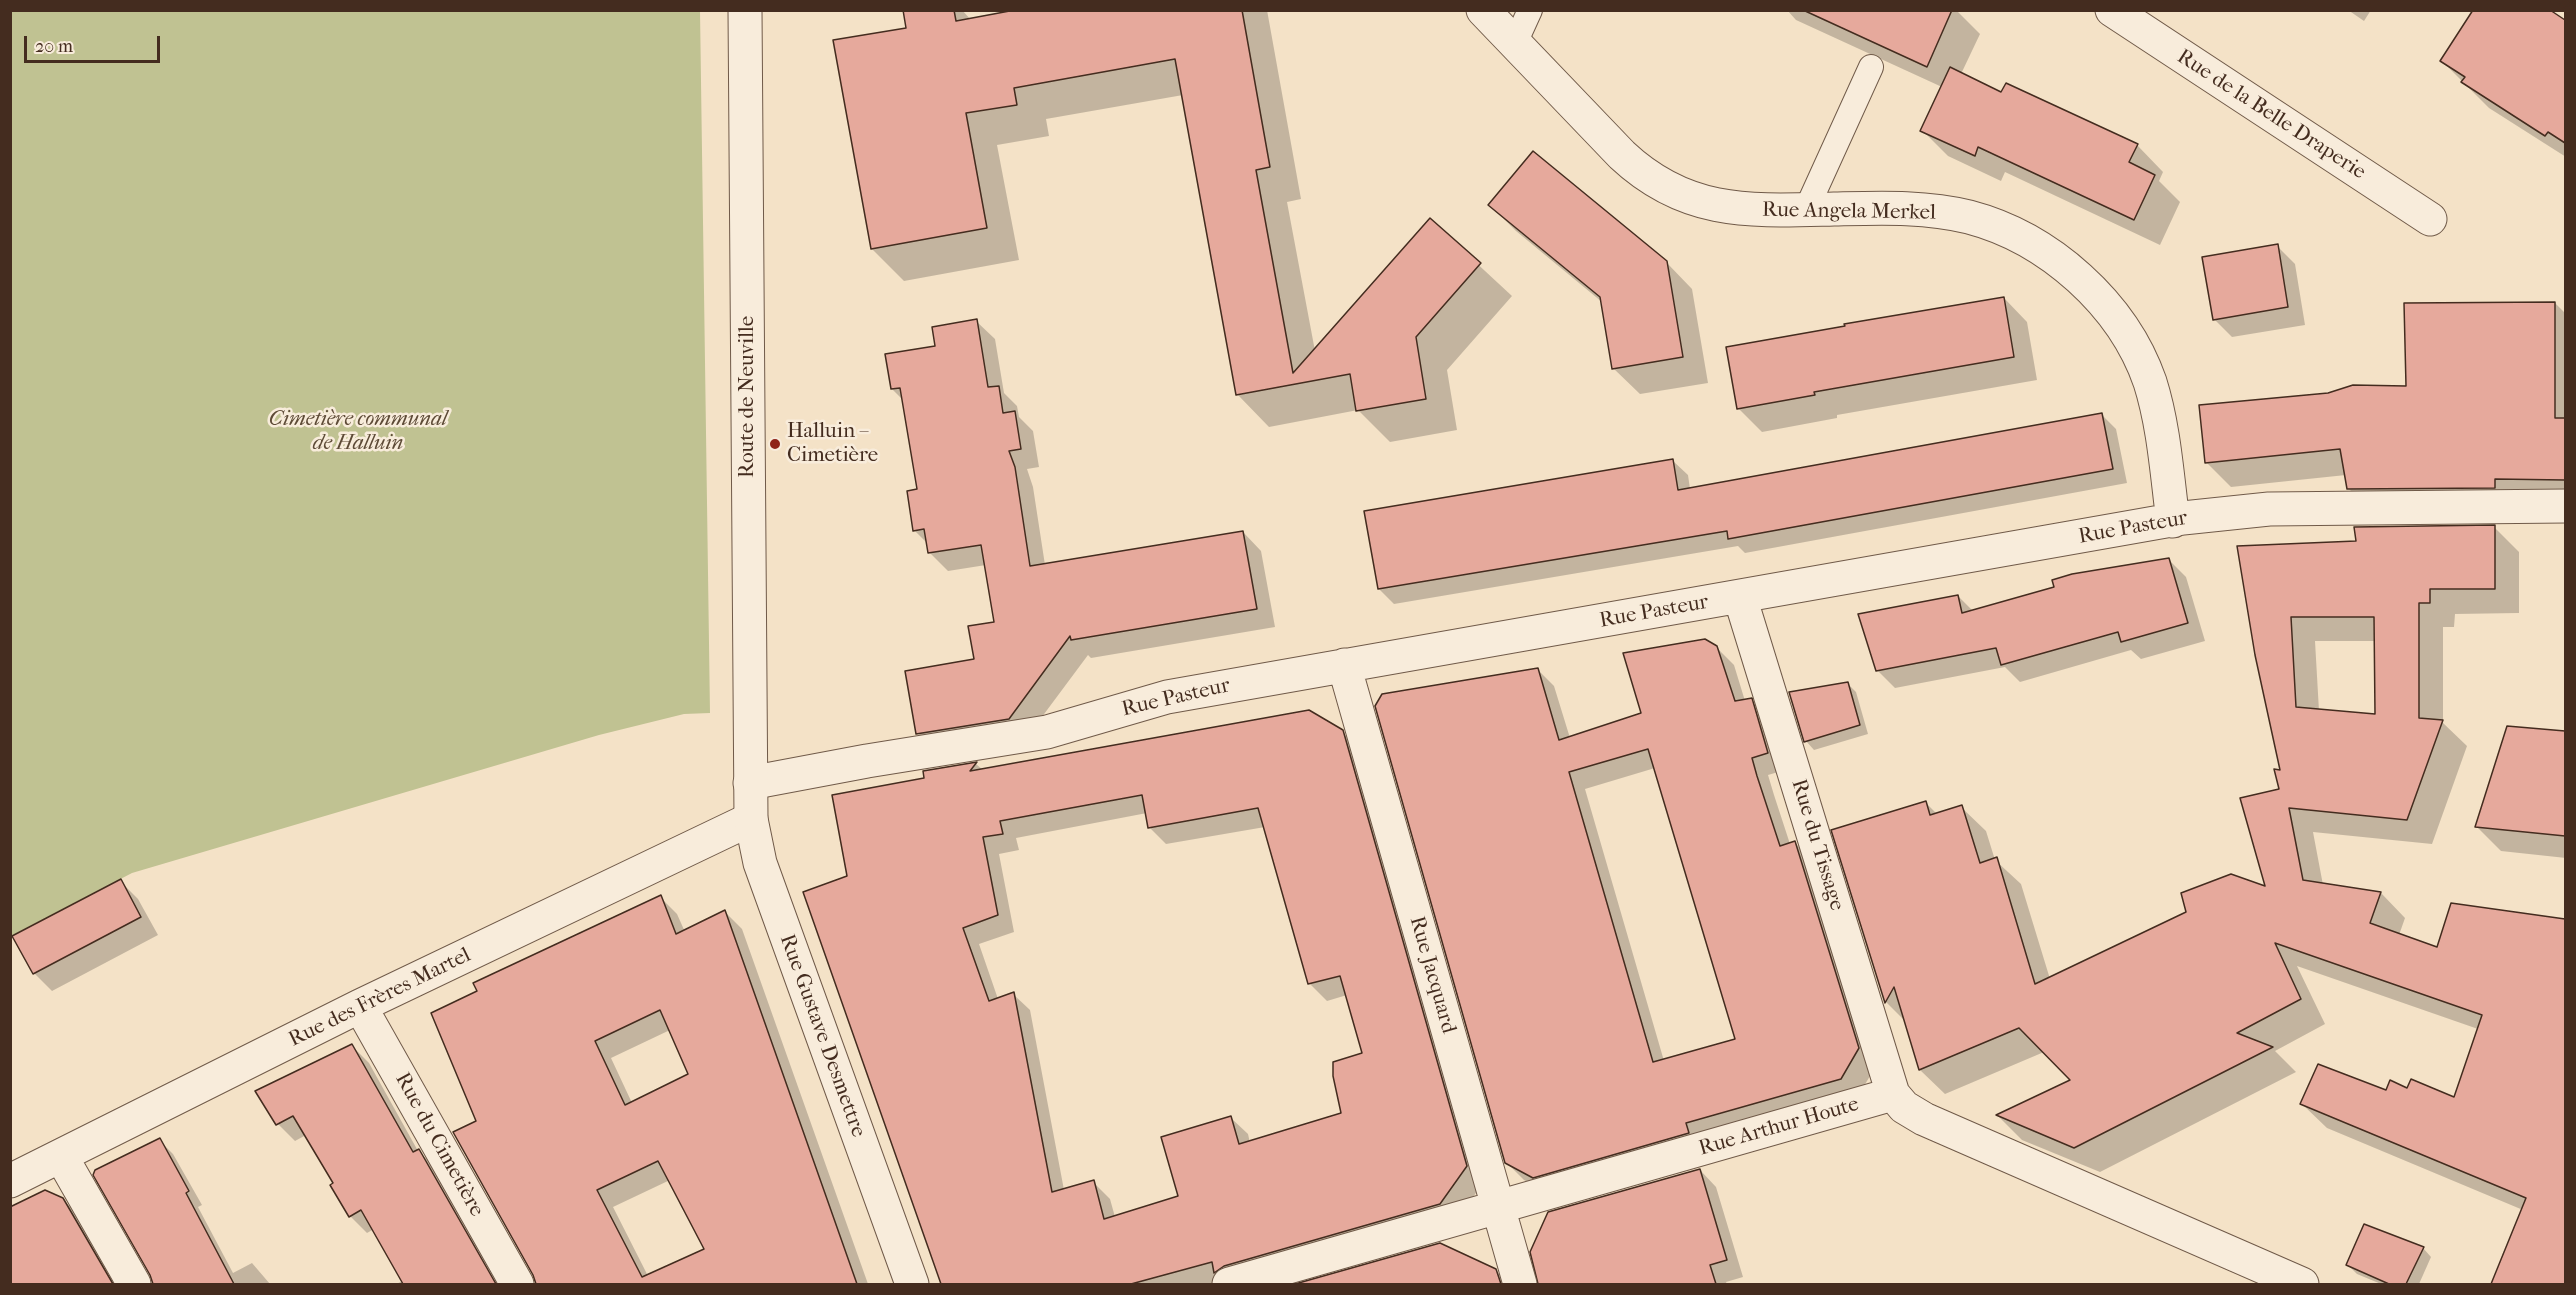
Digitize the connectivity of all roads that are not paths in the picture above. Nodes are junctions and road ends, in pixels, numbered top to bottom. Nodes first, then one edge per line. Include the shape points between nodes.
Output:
1 (745, 10) edge
2 (1483, 10) edge
3 (1530, 10) edge
4 (2112, 10) edge
5 (1515, 43) junction
6 (1871, 67) dead end
7 (1806, 210) junction
8 (2430, 219) dead end
9 (2565, 506) edge
10 (2172, 520) junction
11 (1740, 597) junction
12 (1344, 665) junction
13 (750, 783) junction
14 (752, 819) junction
15 (360, 1006) junction
16 (1893, 1094) junction
17 (61, 1156) junction
18 (10, 1181) edge
19 (1497, 1208) junction
20 (134, 1284) edge
21 (517, 1284) edge
22 (912, 1284) edge
23 (1229, 1284) edge
24 (1520, 1284) edge
25 (2302, 1284) edge

1 - 13 street, Route de Neuville
2 - 5 street, Rue Angela Merkel
3 - 5 lane
4 - 8 street, Rue de la Belle Draperie
5 - 7 street, Rue Angela Merkel via 1623,155 1673,192 1711,205 1752,211
6 - 7 lane
7 - 10 street, Rue Angela Merkel via 1895,208 1968,217 2016,234 2061,263 2102,301 2139,356 2155,401
9 - 10 street, Rue Pasteur via 2269,509
10 - 11 street, Rue Pasteur
11 - 12 street, Rue Pasteur
11 - 16 street, Rue du Tissage
12 - 13 street, Rue Pasteur via 1157,699 1047,732
12 - 19 street, Rue Jacquard
13 - 14 street, Rue Gustave Desmettre
14 - 15 street, Rue des Frères Martel
14 - 22 street, Rue Gustave Desmettre via 760,863
15 - 17 street, Rue des Frères Martel
15 - 21 street, Rue du Cimetière
16 - 19 street, Rue Arthur Houte
16 - 25 street via 1904,1107 1924,1119
17 - 18 street, Rue des Frères Martel
17 - 20 street
19 - 23 street, Rue Arthur Houte
19 - 24 street, Rue Jacquard

